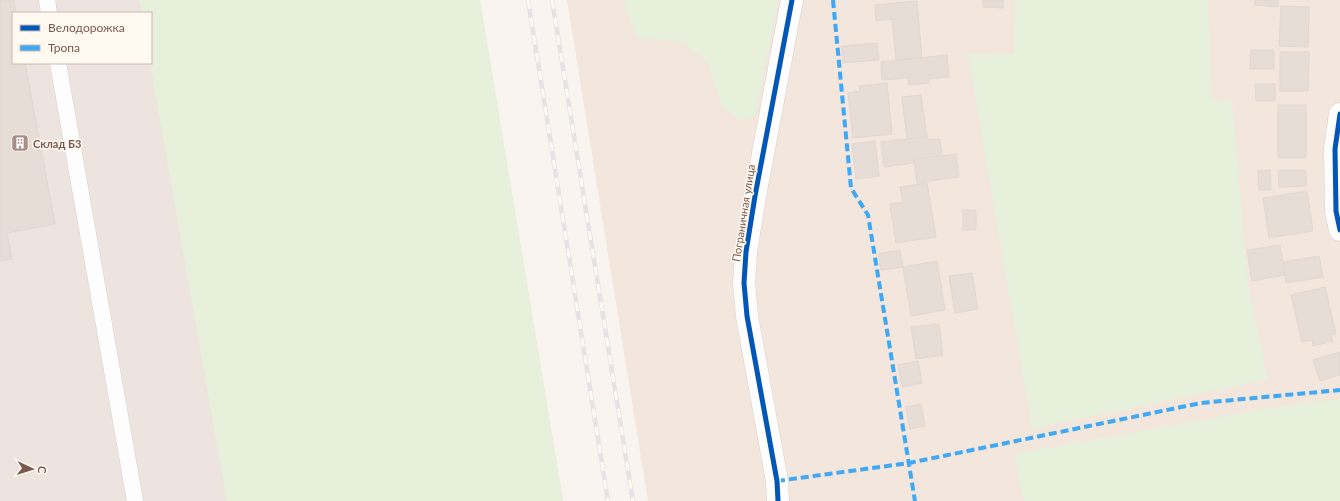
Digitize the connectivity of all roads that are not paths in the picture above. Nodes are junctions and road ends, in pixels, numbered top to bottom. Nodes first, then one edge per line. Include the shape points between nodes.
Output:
1 (47, 0) edge
2 (792, 0) edge
3 (49, 12) edge
4 (58, 64) edge
5 (1340, 114) edge
6 (1340, 230) edge
7 (135, 501) edge
8 (778, 501) edge

1 - 3 lane
2 - 8 street, Пограничная улица via 755,196 744,283 747,316 777,480
4 - 7 lane
5 - 6 street via 1335,149 1336,211

